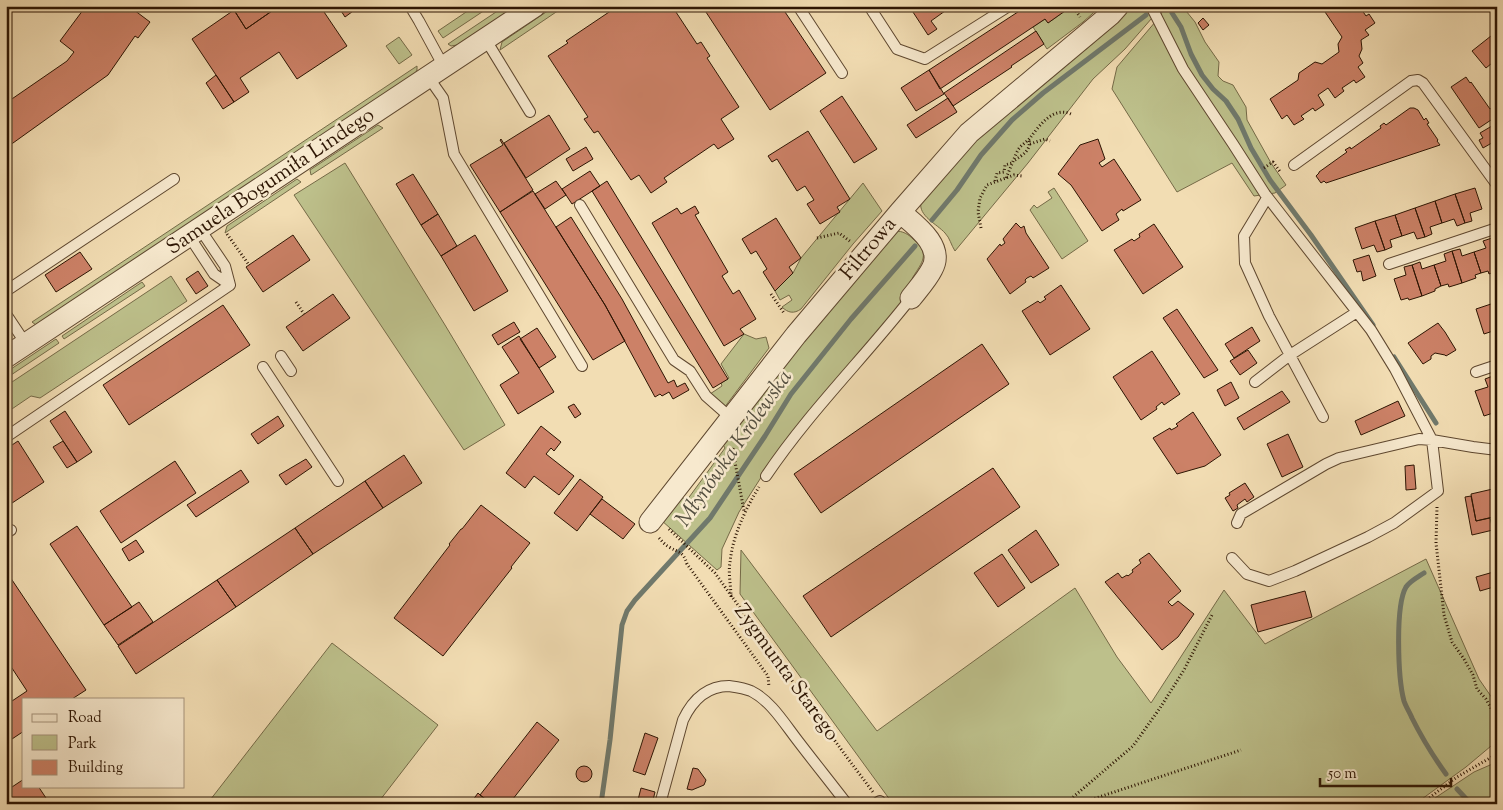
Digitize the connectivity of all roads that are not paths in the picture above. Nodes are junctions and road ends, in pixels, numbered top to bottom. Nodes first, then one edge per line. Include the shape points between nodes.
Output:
1 (410, 6) edge
2 (535, 6) edge
3 (798, 6) edge
4 (869, 6) edge
5 (1009, 6) edge
6 (1118, 6) edge
7 (1151, 6) edge
8 (486, 40) junction
9 (436, 72) junction
10 (842, 73) dead end
11 (530, 112) dead end
12 (1294, 165) dead end
13 (174, 179) dead end
14 (1497, 185) edge
15 (1268, 198) junction
16 (580, 205) dead end
17 (900, 212) junction
18 (1497, 228) edge
19 (195, 232) junction
20 (1389, 264) dead end
21 (6, 291) edge
22 (911, 298) joint
23 (1356, 312) junction
24 (6, 314) edge
25 (26, 344) junction
26 (1290, 355) junction
27 (281, 356) dead end
28 (6, 357) edge
29 (1497, 365) edge
30 (582, 366) dead end
31 (263, 368) dead end
32 (291, 371) dead end
33 (1476, 372) dead end
34 (1255, 382) dead end
35 (1323, 417) dead end
36 (727, 424) junction
37 (6, 437) edge
38 (1432, 440) junction
39 (1497, 450) edge
40 (766, 476) road end
41 (338, 481) dead end
42 (1237, 522) dead end
43 (653, 529) road end
44 (1232, 558) dead end
45 (660, 804) edge
46 (847, 804) edge

1 - 9 lane via 419,21
2 - 8 street, Samuela Bogumiła Lindego
3 - 10 lane
4 - 5 lane via 897,49 924,59
6 - 17 street, Filtrowa via 969,133
7 - 15 lane via 1183,68
8 - 9 street, Samuela Bogumiła Lindego
8 - 11 lane
9 - 19 street, Samuela Bogumiła Lindego
9 - 30 lane via 454,154
12 - 14 lane via 1411,81 1418,80
13 - 21 lane
15 - 23 lane
15 - 26 lane via 1244,236 1245,263
16 - 36 lane via 674,360 690,371
17 - 22 street via 929,239 936,255 933,267
17 - 36 street, Filtrowa via 796,335
18 - 20 lane
19 - 25 street, Samuela Bogumiła Lindego
19 - 37 lane via 225,266 230,285
22 - 40 lane via 828,395
23 - 26 lane
23 - 38 lane via 1395,369
24 - 25 lane
25 - 28 street, Samuela Bogumiła Lindego
26 - 34 lane
26 - 35 lane
27 - 32 lane
29 - 33 lane
31 - 41 lane
36 - 43 street, Filtrowa
38 - 39 lane
38 - 42 lane via 1419,439 1339,458 1241,514
38 - 44 lane via 1438,491 1368,538 1269,581 1247,574
45 - 46 lane via 689,708 699,696 721,686 750,690 763,699

